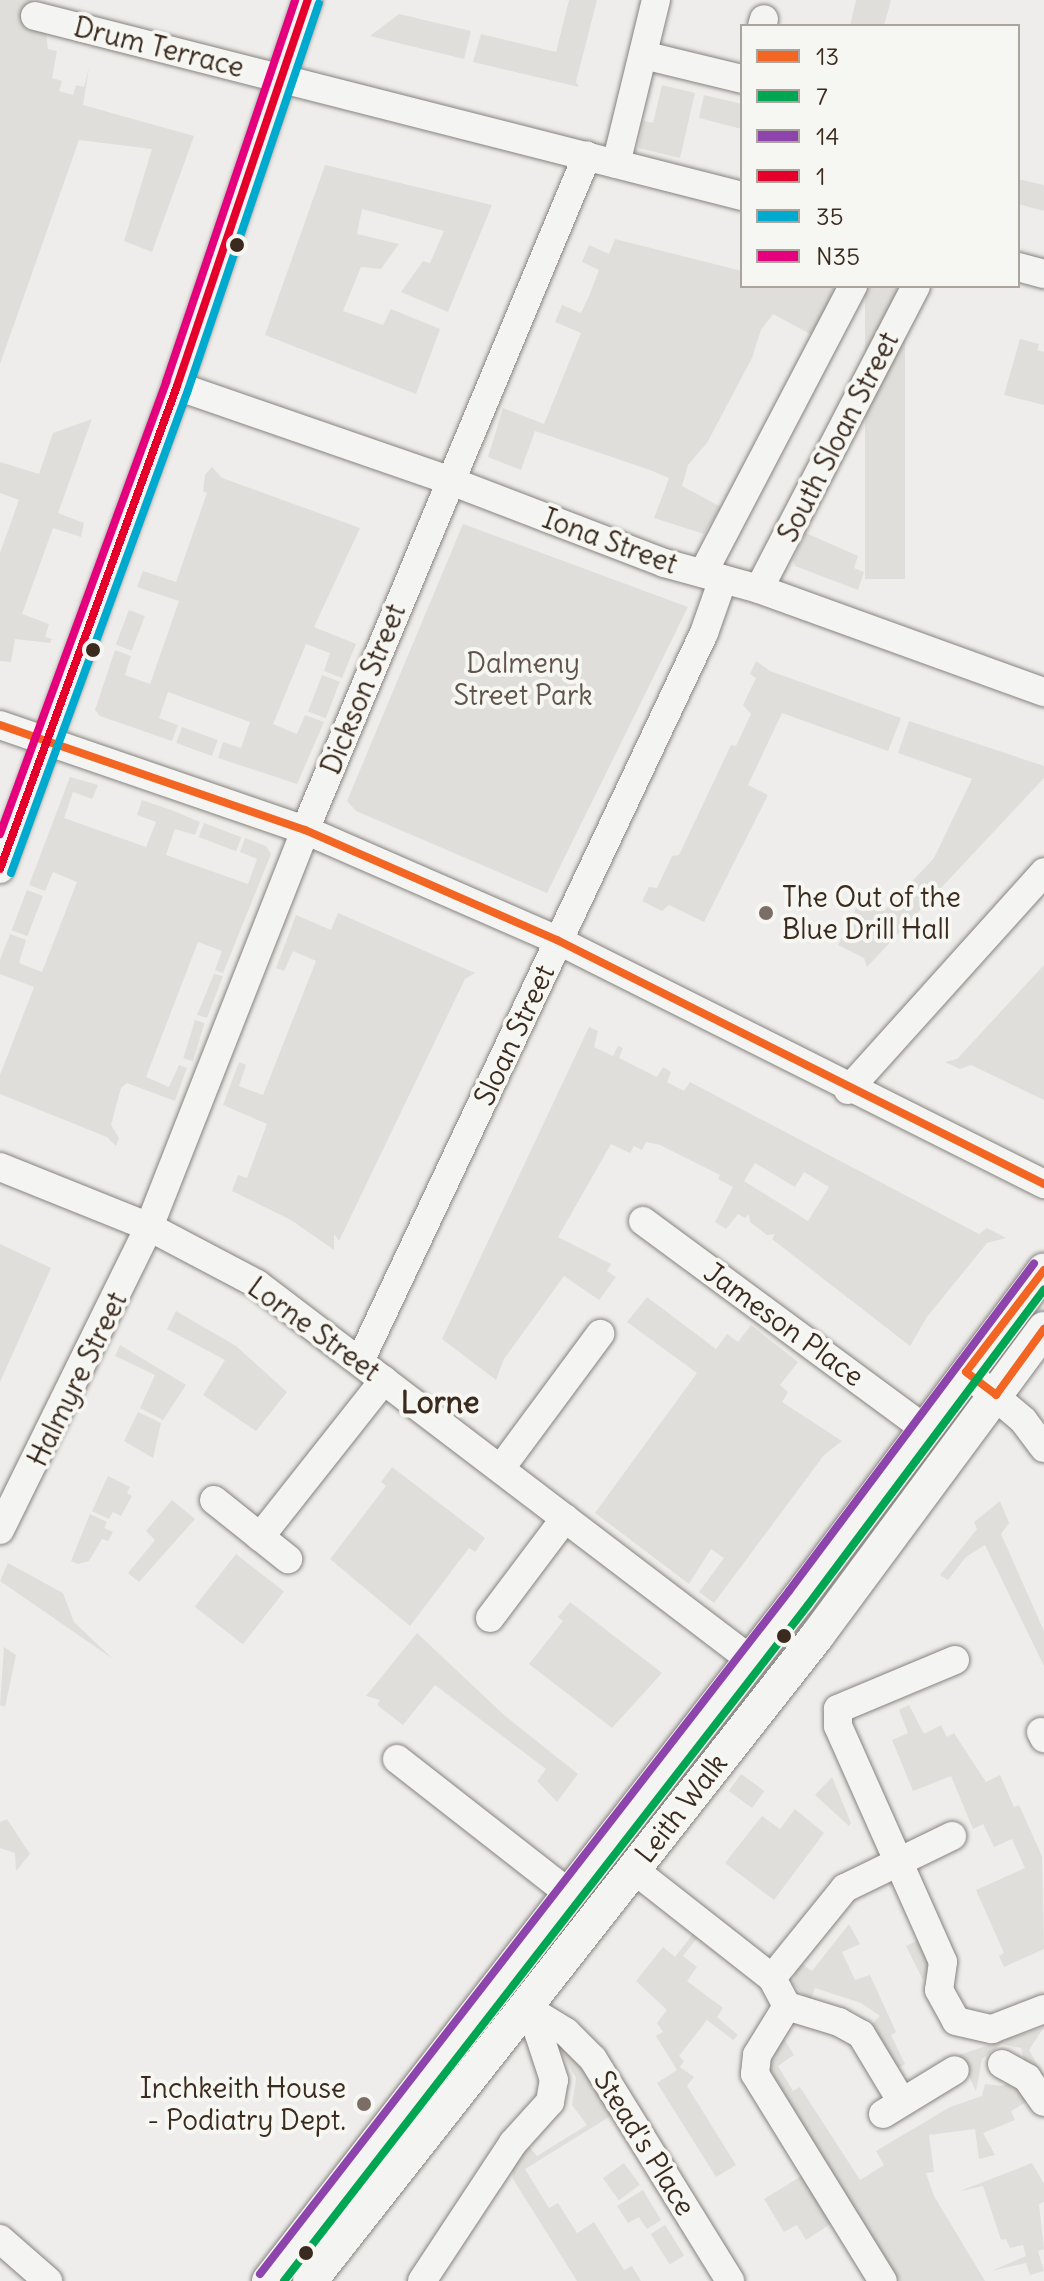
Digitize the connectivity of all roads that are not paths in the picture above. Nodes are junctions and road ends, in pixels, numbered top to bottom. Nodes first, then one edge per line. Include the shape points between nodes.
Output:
1 (308, 0) edge
2 (656, 0) edge
3 (35, 16) dead end
4 (643, 55) junction
5 (283, 77) junction
6 (740, 79) edge
7 (587, 156) junction
8 (616, 164) junction
9 (740, 195) edge
10 (1020, 268) edge
11 (1044, 274) edge
12 (852, 288) edge
13 (915, 288) edge
14 (177, 386) junction
15 (448, 480) junction
16 (713, 576) junction
17 (759, 589) junction
18 (1044, 692) edge
19 (0, 725) edge
20 (50, 739) junction
21 (305, 830) junction
22 (0, 869) edge
23 (1044, 872) edge
24 (557, 940) junction
25 (848, 1090) junction
26 (0, 1167) edge
27 (1044, 1184) edge
28 (643, 1221) dead end
29 (149, 1227) junction
30 (1044, 1270) edge
31 (1044, 1329) edge
32 (600, 1334) dead end
33 (361, 1359) junction
34 (966, 1372) junction
35 (384, 1380) junction
36 (996, 1395) junction
37 (924, 1428) junction
38 (1044, 1448) edge
39 (501, 1468) junction
40 (214, 1500) dead end
41 (565, 1518) junction
42 (0, 1530) edge
43 (260, 1537) junction
44 (288, 1559) dead end
45 (490, 1618) dead end
46 (751, 1660) junction
47 (955, 1660) dead end
48 (397, 1759) dead end
49 (952, 1836) dead end
50 (897, 1863) junction
51 (633, 1869) junction
52 (567, 1892) junction
53 (772, 1978) junction
54 (787, 2006) junction
55 (1044, 2009) edge
56 (534, 2014) junction
57 (1002, 2064) dead end
58 (955, 2070) dead end
59 (1044, 2102) edge
60 (0, 2239) edge
61 (48, 2281) edge
62 (269, 2281) edge
63 (310, 2281) edge
64 (422, 2281) edge
65 (730, 2281) edge
66 (883, 2281) edge

1 - 5 street
2 - 4 street
3 - 5 street, Drum Terrace
4 - 6 street
4 - 8 street
5 - 7 street, Drum Terrace
5 - 14 street
7 - 8 street, Drum Terrace
7 - 15 street, Dickson Street
8 - 9 street, Drum Terrace
10 - 11 street
12 - 16 street, South Sloan Street
13 - 17 street, South Sloan Street
14 - 15 street, Iona Street
14 - 20 street
15 - 16 street, Iona Street
15 - 21 street, Dickson Street
16 - 17 street, Iona Street
16 - 24 street, Sloan Street via 704,633
17 - 18 street, Iona Street
19 - 20 street
20 - 21 street
20 - 22 street
21 - 24 street
21 - 29 street, Dickson Street
23 - 25 street
24 - 25 street
24 - 33 street, Sloan Street
25 - 27 street
26 - 29 street, Lorne Street
28 - 37 street, Jameson Place
29 - 33 street, Lorne Street via 257,1284
29 - 42 street, Halmyre Street
30 - 34 main road, Leith Walk
31 - 36 main road, Leith Walk
32 - 39 street
33 - 35 street, Lorne Street
34 - 36 street
34 - 37 main road, Leith Walk
35 - 39 street, Lorne Street
35 - 43 street
36 - 38 street
36 - 51 main road, Leith Walk via 817,1636
37 - 46 main road, Leith Walk
39 - 41 street, Lorne Street
40 - 43 street
41 - 45 street
41 - 46 street, Lorne Street
43 - 44 street
46 - 52 main road, Leith Walk
47 - 50 street via 875,1690 838,1709 835,1718
48 - 52 street
49 - 50 street
50 - 53 street via 845,1888
50 - 55 street via 943,1962 939,1990 956,2021 992,2029
51 - 53 street
51 - 56 main road, Leith Walk
52 - 62 main road, Leith Walk
53 - 54 street
54 - 58 street via 861,2034 892,2108
54 - 66 street via 757,2055 755,2074
56 - 63 main road, Leith Walk
56 - 64 street, Stead's Place via 554,2080 550,2102 513,2143
56 - 65 street, Stead's Place via 566,2032 593,2059
57 - 59 street via 1027,2078
60 - 61 street

